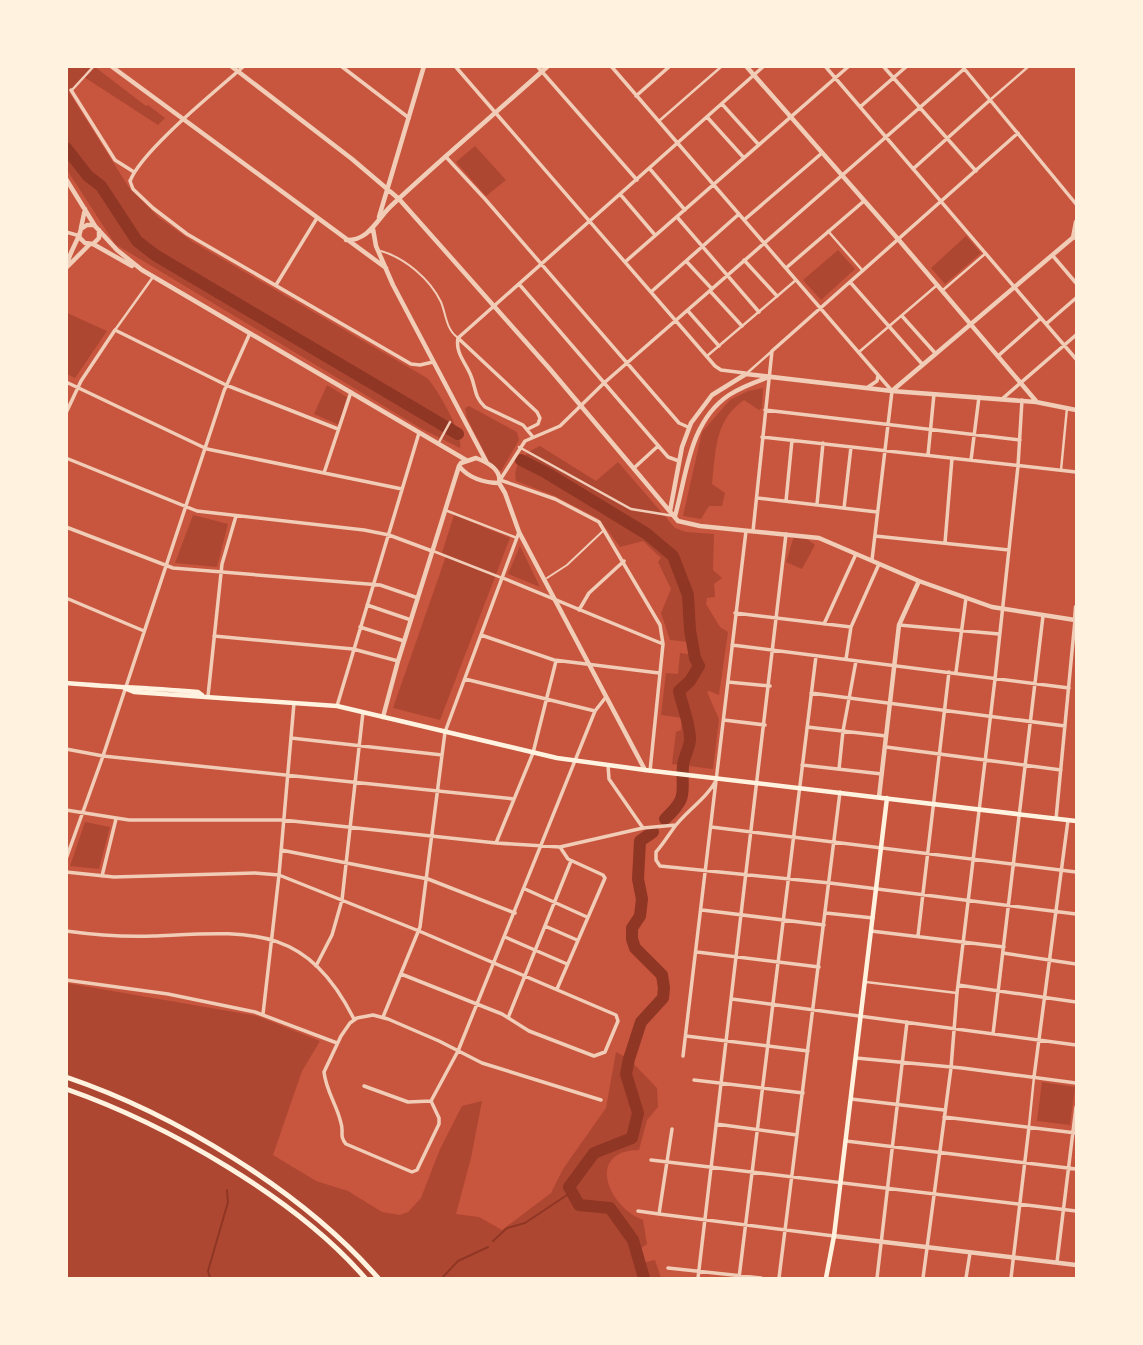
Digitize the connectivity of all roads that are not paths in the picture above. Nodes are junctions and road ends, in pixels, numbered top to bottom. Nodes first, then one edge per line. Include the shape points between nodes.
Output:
1 (94, 66) edge
2 (111, 66) edge
3 (231, 66) edge
4 (244, 66) edge
5 (341, 66) edge
6 (424, 66) edge
7 (455, 66) edge
8 (537, 66) edge
9 (548, 66) edge
10 (611, 66) edge
11 (670, 66) edge
12 (722, 66) edge
13 (746, 66) edge
14 (764, 66) edge
15 (825, 66) edge
16 (849, 66) edge
17 (883, 66) edge
18 (908, 66) edge
19 (1029, 66) edge
20 (963, 68) edge
21 (238, 72) junction
22 (542, 72) junction
23 (754, 76) junction
24 (835, 78) junction
25 (894, 78) junction
26 (71, 90) joint
27 (636, 96) junction
28 (990, 100) junction
29 (722, 104) junction
30 (860, 107) junction
31 (920, 108) junction
32 (496, 113) junction
33 (707, 117) junction
34 (790, 117) junction
35 (410, 118) junction
36 (184, 120) junction
37 (659, 121) junction
38 (1018, 134) junction
39 (885, 136) junction
40 (948, 139) junction
41 (678, 143) junction
42 (759, 145) junction
43 (822, 153) junction
44 (446, 157) junction
45 (744, 158) junction
46 (649, 168) junction
47 (913, 169) junction
48 (976, 171) junction
49 (134, 172) junction
50 (841, 174) junction
51 (66, 179) edge
52 (637, 180) junction
53 (713, 185) junction
54 (387, 188) junction
55 (1075, 191) edge
56 (620, 194) junction
57 (1070, 196) junction
58 (398, 199) junction
59 (864, 201) junction
60 (941, 201) junction
61 (1076, 204) edge
62 (85, 208) junction
63 (685, 210) junction
64 (739, 214) junction
65 (677, 217) junction
66 (318, 218) junction
67 (379, 218) junction
68 (744, 220) junction
69 (590, 221) junction
70 (1076, 222) edge
71 (97, 228) junction
72 (373, 228) junction
73 (828, 231) junction
74 (66, 232) edge
75 (80, 235) junction
76 (655, 235) junction
77 (1074, 237) edge
78 (898, 239) junction
79 (345, 240) junction
80 (764, 243) junction
81 (91, 244) junction
82 (702, 247) junction
83 (378, 251) junction
84 (986, 253) junction
85 (1052, 256) junction
86 (744, 260) junction
87 (686, 261) junction
88 (625, 262) junction
89 (541, 264) junction
90 (67, 267) edge
91 (386, 268) junction
92 (786, 268) junction
93 (142, 270) junction
94 (863, 271) junction
95 (727, 275) junction
96 (153, 277) junction
97 (796, 280) junction
98 (850, 282) junction
99 (1076, 283) edge
100 (519, 284) junction
101 (276, 285) junction
102 (937, 285) junction
103 (1015, 287) junction
104 (711, 290) junction
105 (942, 290) junction
106 (651, 292) junction
107 (777, 296) junction
108 (1076, 298) edge
109 (494, 306) junction
110 (821, 308) junction
111 (687, 310) junction
112 (759, 312) junction
113 (902, 316) junction
114 (1041, 318) junction
115 (676, 321) junction
116 (1046, 324) junction
117 (970, 325) junction
118 (742, 326) junction
119 (889, 326) junction
120 (115, 330) junction
121 (250, 333) junction
122 (1076, 335) edge
123 (458, 338) junction
124 (1065, 345) junction
125 (719, 346) junction
126 (772, 351) junction
127 (859, 352) junction
128 (936, 354) junction
129 (707, 356) junction
130 (998, 356) junction
131 (1076, 359) edge
132 (433, 362) junction
133 (627, 363) junction
134 (923, 365) junction
135 (877, 373) junction
136 (746, 374) junction
137 (769, 377) junction
138 (906, 379) junction
139 (66, 382) edge
140 (604, 383) junction
141 (1021, 383) junction
142 (226, 385) junction
143 (78, 387) junction
144 (868, 387) junction
145 (892, 391) junction
146 (351, 392) junction
147 (913, 392) junction
148 (934, 393) junction
149 (979, 397) junction
150 (1002, 399) junction
151 (1022, 400) junction
152 (1036, 402) junction
153 (580, 405) junction
154 (1067, 408) junction
155 (765, 410) junction
156 (1076, 410) edge
157 (66, 413) edge
158 (450, 422) dead end
159 (887, 426) junction
160 (688, 427) junction
161 (338, 429) junction
162 (528, 429) junction
163 (931, 430) junction
164 (419, 433) junction
165 (974, 434) junction
166 (533, 437) junction
167 (762, 437) junction
168 (792, 440) junction
169 (1020, 440) junction
170 (823, 443) junction
171 (438, 444) junction
172 (658, 446) junction
173 (519, 447) junction
174 (850, 447) junction
175 (205, 448) junction
176 (481, 450) junction
177 (884, 450) junction
178 (928, 455) junction
179 (66, 458) edge
180 (477, 458) junction
181 (952, 458) junction
182 (466, 460) junction
183 (971, 460) junction
184 (678, 461) junction
185 (487, 463) junction
186 (459, 466) junction
187 (1018, 466) junction
188 (633, 468) junction
189 (1061, 470) junction
190 (1076, 472) edge
191 (324, 473) junction
192 (499, 481) junction
193 (402, 489) junction
194 (757, 498) junction
195 (786, 501) junction
196 (817, 504) junction
197 (186, 507) junction
198 (844, 508) junction
199 (445, 510) junction
200 (670, 512) junction
201 (877, 512) junction
202 (236, 516) junction
203 (674, 517) junction
204 (66, 527) edge
205 (605, 529) junction
206 (746, 531) junction
207 (754, 531) junction
208 (786, 534) junction
209 (389, 535) junction
210 (518, 535) junction
211 (875, 536) junction
212 (945, 543) junction
213 (1009, 550) junction
214 (432, 551) junction
215 (856, 554) junction
216 (624, 561) junction
217 (872, 561) junction
218 (879, 564) junction
219 (164, 566) junction
220 (221, 573) junction
221 (502, 578) junction
222 (544, 579) junction
223 (919, 581) junction
224 (373, 585) junction
225 (66, 598) edge
226 (418, 598) junction
227 (966, 598) junction
228 (557, 600) junction
229 (367, 605) junction
230 (1076, 607) edge
231 (1002, 609) junction
232 (579, 610) junction
233 (735, 612) junction
234 (1043, 616) junction
235 (778, 618) junction
236 (411, 620) junction
237 (1075, 620) edge
238 (824, 624) junction
239 (899, 625) junction
240 (360, 627) junction
241 (851, 627) junction
242 (960, 630) junction
243 (144, 631) junction
244 (999, 634) junction
245 (481, 635) junction
246 (214, 636) junction
247 (404, 641) junction
248 (663, 644) junction
249 (732, 645) junction
250 (353, 649) junction
251 (774, 651) junction
252 (816, 656) junction
253 (846, 659) junction
254 (398, 661) junction
255 (556, 661) junction
256 (856, 661) junction
257 (589, 665) junction
258 (895, 665) junction
259 (949, 672) junction
260 (660, 673) junction
261 (956, 673) junction
262 (995, 678) junction
263 (465, 679) junction
264 (728, 682) junction
265 (66, 683) edge
266 (1036, 684) junction
267 (769, 686) junction
268 (124, 688) junction
269 (1069, 688) junction
270 (811, 693) junction
271 (205, 696) junction
272 (606, 697) junction
273 (850, 698) junction
274 (547, 700) junction
275 (294, 703) junction
276 (891, 705) junction
277 (337, 706) junction
278 (595, 711) junction
279 (945, 711) junction
280 (363, 712) junction
281 (990, 716) junction
282 (383, 717) junction
283 (724, 720) junction
284 (1031, 721) junction
285 (765, 725) junction
286 (1066, 726) junction
287 (807, 727) junction
288 (445, 732) junction
289 (843, 732) junction
290 (888, 736) junction
291 (290, 738) junction
292 (358, 745) junction
293 (886, 747) junction
294 (66, 749) edge
295 (533, 753) junction
296 (940, 754) junction
297 (103, 755) junction
298 (442, 755) junction
299 (984, 760) junction
300 (576, 761) junction
301 (608, 765) junction
302 (802, 765) junction
303 (1025, 765) junction
304 (839, 769) junction
305 (1061, 770) junction
306 (647, 771) junction
307 (287, 774) junction
308 (882, 774) junction
309 (717, 779) junction
310 (354, 781) junction
311 (758, 783) junction
312 (799, 788) junction
313 (439, 790) junction
314 (841, 792) junction
315 (879, 797) junction
316 (887, 798) junction
317 (514, 799) junction
318 (934, 803) junction
319 (978, 809) junction
320 (66, 810) edge
321 (83, 814) junction
322 (1020, 814) junction
323 (1056, 819) junction
324 (117, 820) junction
325 (283, 820) junction
326 (1068, 820) junction
327 (1076, 821) edge
328 (676, 825) junction
329 (712, 827) junction
330 (350, 828) junction
331 (643, 828) junction
332 (752, 832) junction
333 (433, 836) junction
334 (793, 837) junction
335 (835, 842) junction
336 (496, 843) junction
337 (541, 846) junction
338 (560, 847) junction
339 (881, 848) junction
340 (281, 850) junction
341 (928, 853) junction
342 (66, 859) edge
343 (972, 859) junction
344 (571, 861) junction
345 (346, 863) junction
346 (1014, 864) junction
347 (1061, 870) junction
348 (66, 872) edge
349 (706, 872) junction
350 (1076, 872) edge
351 (279, 875) junction
352 (747, 875) junction
353 (102, 876) junction
354 (428, 879) junction
355 (788, 879) junction
356 (830, 883) junction
357 (524, 889) junction
358 (876, 889) junction
359 (923, 895) junction
360 (342, 900) junction
361 (968, 900) junction
362 (555, 902) junction
363 (1009, 905) junction
364 (702, 910) junction
365 (1055, 911) junction
366 (826, 912) junction
367 (515, 913) junction
368 (1076, 914) edge
369 (742, 915) junction
370 (587, 917) junction
371 (873, 918) junction
372 (783, 920) junction
373 (824, 925) junction
374 (545, 926) junction
375 (66, 931) edge
376 (419, 931) junction
377 (871, 931) junction
378 (918, 936) junction
379 (505, 937) junction
380 (272, 939) junction
381 (577, 940) junction
382 (963, 942) junction
383 (535, 950) junction
384 (1003, 950) junction
385 (697, 952) junction
386 (737, 957) junction
387 (1049, 960) junction
388 (494, 962) junction
389 (778, 962) junction
390 (567, 964) junction
391 (1076, 964) edge
392 (316, 966) junction
393 (819, 967) junction
394 (401, 974) junction
395 (525, 976) junction
396 (66, 979) edge
397 (865, 982) junction
398 (958, 985) junction
399 (557, 989) junction
400 (998, 991) junction
401 (957, 993) junction
402 (1044, 998) junction
403 (732, 999) junction
404 (1076, 1002) edge
405 (477, 1004) junction
406 (773, 1005) junction
407 (813, 1010) junction
408 (263, 1014) junction
409 (861, 1016) junction
410 (383, 1017) junction
411 (508, 1018) junction
412 (354, 1019) junction
413 (907, 1022) junction
414 (953, 1028) junction
415 (993, 1034) junction
416 (686, 1036) junction
417 (1039, 1040) junction
418 (726, 1041) junction
419 (337, 1043) junction
420 (1076, 1045) edge
421 (768, 1046) junction
422 (458, 1051) junction
423 (808, 1051) junction
424 (684, 1056) dead end
425 (856, 1058) junction
426 (902, 1064) junction
427 (951, 1068) junction
428 (66, 1077) edge
429 (1034, 1077) junction
430 (694, 1080) dead end
431 (1076, 1083) edge
432 (721, 1084) junction
433 (365, 1086) dead end
434 (763, 1088) junction
435 (66, 1089) edge
436 (803, 1093) junction
437 (851, 1098) junction
438 (601, 1100) dead end
439 (431, 1101) junction
440 (897, 1104) junction
441 (1076, 1107) edge
442 (944, 1110) junction
443 (944, 1116) junction
444 (716, 1124) junction
445 (1029, 1127) junction
446 (671, 1129) dead end
447 (758, 1130) junction
448 (1075, 1133) edge
449 (797, 1135) junction
450 (846, 1141) junction
451 (891, 1147) junction
452 (939, 1152) junction
453 (651, 1160) dead end
454 (667, 1162) junction
455 (1025, 1163) junction
456 (712, 1168) junction
457 (1069, 1168) junction
458 (1076, 1169) edge
459 (753, 1172) junction
460 (792, 1177) junction
461 (841, 1183) junction
462 (886, 1189) junction
463 (934, 1194) junction
464 (1019, 1205) junction
465 (1063, 1210) junction
466 (638, 1211) dead end
467 (1076, 1212) edge
468 (659, 1214) junction
469 (705, 1220) junction
470 (746, 1225) junction
471 (785, 1230) junction
472 (834, 1236) junction
473 (881, 1241) junction
474 (928, 1247) junction
475 (970, 1252) junction
476 (1014, 1257) junction
477 (1057, 1262) junction
478 (1076, 1265) edge
479 (668, 1268) dead end
480 (698, 1270) junction
481 (739, 1277) edge
482 (365, 1279) edge
483 (378, 1279) edge
484 (698, 1279) edge
485 (761, 1279) edge
486 (779, 1279) edge
487 (826, 1279) edge
488 (877, 1279) edge
489 (923, 1279) edge
490 (966, 1279) edge
491 (1011, 1279) edge

1 - 26 street
2 - 36 street
3 - 21 street
4 - 21 street
5 - 35 street
6 - 35 street
7 - 32 street
8 - 22 street
9 - 22 street
10 - 27 street
11 - 27 street
12 - 37 street
13 - 23 street
14 - 23 street
15 - 24 street
16 - 24 street
17 - 25 street
18 - 25 street
19 - 28 street
20 - 28 street
20 - 31 street
21 - 36 street
21 - 54 street
22 - 32 street
22 - 52 street
23 - 29 street
23 - 34 street
24 - 30 street
24 - 34 street
25 - 30 street
25 - 31 street
26 - 49 street via 119,164
27 - 37 street
28 - 38 street
28 - 40 street
29 - 33 street
29 - 42 street
30 - 39 street
31 - 39 street
31 - 40 street
32 - 44 street
32 - 69 street
33 - 41 street
33 - 45 street
34 - 42 street
34 - 43 street
35 - 54 street
36 - 49 street
36 - 66 street
37 - 41 street
38 - 48 street
38 - 57 street
39 - 47 street
39 - 50 street
40 - 47 street
40 - 48 street
41 - 46 street
41 - 53 street
42 - 45 street
43 - 50 street
43 - 68 street
44 - 58 street
44 - 89 street
45 - 53 street
46 - 52 street
46 - 63 street
47 - 60 street
48 - 60 street
49 - 101 street via 130,184 153,208
50 - 59 street
50 - 80 street
51 - 62 street
52 - 56 street
53 - 63 street
53 - 64 street
54 - 58 street
54 - 67 street
55 - 57 street
56 - 69 street
56 - 76 street
57 - 61 street
58 - 67 street
58 - 109 street
59 - 73 street
59 - 78 street
60 - 78 street
60 - 84 street
62 - 71 street
62 - 75 street
63 - 65 street
64 - 68 street
64 - 82 street
65 - 76 street
65 - 82 street
66 - 79 street
66 - 101 street
67 - 72 street
68 - 80 street
69 - 88 street
69 - 89 street
70 - 77 street
71 - 75 street via 88,225
71 - 81 street via 99,238
71 - 93 street
72 - 79 street via 360,238
72 - 83 street
73 - 92 street
73 - 94 street
74 - 75 street
75 - 81 street via 84,243
75 - 90 street
76 - 88 street
77 - 85 street
78 - 94 street
78 - 102 street
79 - 91 street
80 - 86 street
80 - 92 street
81 - 90 street
81 - 93 street
82 - 87 street
82 - 95 street
83 - 91 street
83 - 123 lane via 402,260 423,279 439,298 450,330
84 - 103 street
84 - 105 street
85 - 99 street
85 - 103 street
86 - 95 street
86 - 107 street
87 - 104 street
87 - 106 street
88 - 106 street
89 - 100 street
89 - 133 street
91 - 132 street
92 - 97 street
93 - 96 street
94 - 98 street
95 - 104 street
95 - 112 street
96 - 120 street
96 - 121 street
97 - 107 street
97 - 110 street
98 - 110 street
98 - 119 street
100 - 109 street
100 - 140 street
101 - 132 street via 403,361 415,365
102 - 105 street
102 - 113 street
103 - 114 street
103 - 117 street
104 - 111 street
104 - 118 street
105 - 117 street
106 - 115 street
107 - 112 street
108 - 116 street
109 - 123 street
109 - 153 street
110 - 126 street
110 - 127 street
111 - 115 street
111 - 125 street
112 - 118 street
113 - 119 street
113 - 128 street
114 - 116 street
114 - 130 street
115 - 129 street
115 - 133 street
116 - 124 street
117 - 128 street
117 - 130 street
118 - 125 street
119 - 127 street
119 - 134 street
120 - 142 street
120 - 143 street
121 - 142 street
121 - 146 street
122 - 124 street
123 - 162 street via 458,351 480,402
123 - 162 street via 537,412 538,424
124 - 131 street
124 - 141 street
125 - 129 street
126 - 136 street
126 - 137 street
127 - 135 street
128 - 134 street
129 - 136 street via 717,368
130 - 141 street
132 - 176 street
133 - 140 street
133 - 160 street via 678,423
134 - 138 street
135 - 144 street via 877,381
135 - 145 street
136 - 137 street
136 - 160 street via 712,395
137 - 144 street
137 - 155 street
137 - 203 street via 730,394 704,421 692,444
138 - 145 street
138 - 147 street
139 - 143 street
140 - 153 street
140 - 172 street
141 - 150 street
141 - 152 street
142 - 161 street
142 - 175 street
143 - 157 street
143 - 175 street
144 - 145 street
145 - 147 street
145 - 159 street
146 - 161 street
146 - 164 street
147 - 148 street
148 - 149 street
148 - 163 street
149 - 150 street
149 - 165 street
150 - 151 street
151 - 152 street
151 - 169 street
152 - 154 street
153 - 166 street via 560,426
153 - 188 street
154 - 156 street
154 - 189 street
155 - 159 street
155 - 167 street
158 - 171 street
159 - 163 street
159 - 177 street
160 - 184 street
161 - 191 street
162 - 166 street
163 - 165 street
163 - 178 street
164 - 171 street
164 - 193 street
165 - 169 street
165 - 183 street
166 - 173 street
167 - 168 street
167 - 194 street
168 - 170 street
168 - 195 street
169 - 187 street
170 - 174 street
170 - 196 street
171 - 182 street
172 - 184 street
172 - 188 street
173 - 192 street
173 - 203 street via 631,509
174 - 177 street
174 - 198 street
175 - 191 street
175 - 197 street
176 - 180 street
176 - 185 street
177 - 178 street
177 - 201 street
178 - 181 street
179 - 197 street
180 - 182 street
180 - 185 street
181 - 183 street
181 - 212 street
182 - 186 street
183 - 187 street
184 - 200 street
185 - 192 street via 497,470
186 - 192 street via 467,475
186 - 199 street
187 - 189 street
187 - 213 street
188 - 200 street
189 - 190 street
191 - 193 street
192 - 205 street via 555,499
192 - 210 street
193 - 209 street
194 - 195 street
194 - 207 street
195 - 196 street
196 - 198 street
197 - 202 street
197 - 219 street
198 - 201 street
199 - 210 street
199 - 214 street
200 - 203 street
201 - 211 street
202 - 209 street
202 - 220 street
203 - 206 street via 685,524
204 - 219 street
205 - 216 street
205 - 222 lane via 569,564
206 - 207 street
206 - 233 street
207 - 208 street
208 - 215 street via 819,538
208 - 235 street
209 - 214 street
209 - 224 street
210 - 221 street
210 - 222 street
211 - 212 street
211 - 217 street
212 - 213 street
213 - 231 street
214 - 221 street
214 - 226 street
215 - 217 street
215 - 238 street
216 - 232 street via 589,593
216 - 248 street via 660,625
217 - 218 street
218 - 223 street
218 - 241 street
219 - 220 street
219 - 243 street
220 - 224 street
220 - 246 street
221 - 228 street
221 - 245 street
222 - 228 street
223 - 227 street
223 - 239 street
224 - 226 street
224 - 229 street
225 - 243 street
226 - 236 street
227 - 231 street
227 - 242 street
228 - 232 street
228 - 257 street
229 - 236 street
229 - 240 street
230 - 237 street
231 - 234 street
231 - 244 street
232 - 248 street
233 - 235 street
233 - 249 street
234 - 237 street
234 - 266 street
235 - 238 street
235 - 251 street
236 - 247 street
237 - 269 street
238 - 241 street
239 - 242 street
239 - 258 street
240 - 247 street
240 - 250 street
241 - 253 street
242 - 244 street
242 - 261 street
243 - 268 street
244 - 262 street
245 - 255 street
245 - 263 street
246 - 250 street
246 - 271 street
247 - 254 street
248 - 260 street
249 - 251 street
249 - 264 street
250 - 254 street
250 - 277 street
251 - 252 street
251 - 267 street
252 - 253 street
252 - 270 street
253 - 256 street
254 - 282 street
255 - 257 street
255 - 274 street
256 - 258 street
256 - 273 street
257 - 260 street
257 - 272 street
258 - 259 street
258 - 276 street
259 - 261 street
259 - 279 street
260 - 306 street
261 - 262 street
262 - 266 street
262 - 281 street
263 - 274 street
263 - 288 street
264 - 267 street
264 - 283 street
265 - 268 main road
266 - 269 street
266 - 284 street
267 - 285 street
268 - 271 main road
268 - 297 street
269 - 286 street
270 - 273 street
270 - 287 street
271 - 275 main road
272 - 278 street
272 - 306 street
273 - 276 street
273 - 289 street
274 - 278 street
274 - 295 street
275 - 277 main road
275 - 291 street
276 - 279 street
276 - 290 street
277 - 280 main road
278 - 300 street
279 - 281 street
279 - 296 street
280 - 282 main road
280 - 292 street
281 - 284 street
281 - 299 street
282 - 288 main road
283 - 285 street
283 - 309 street
284 - 286 street
284 - 303 street
285 - 311 street
286 - 305 street
287 - 289 street
287 - 302 street
288 - 295 main road
288 - 298 street
289 - 290 street
289 - 304 street
290 - 293 street
291 - 292 street
291 - 307 street
292 - 298 street
292 - 310 street
293 - 296 street
293 - 308 street
294 - 297 street
295 - 300 main road
295 - 317 street
296 - 299 street
296 - 318 street
297 - 307 street
297 - 321 street
298 - 313 street
299 - 303 street
299 - 319 street
300 - 301 main road
300 - 337 street
301 - 306 main road
301 - 331 street via 609,779
302 - 304 street
302 - 312 street
303 - 305 street
303 - 322 street
304 - 308 street
305 - 323 street
306 - 309 main road
307 - 310 street
307 - 325 street
308 - 315 street
309 - 311 main road
309 - 328 street
309 - 329 street
310 - 313 street
310 - 330 street
311 - 312 main road
311 - 332 street
312 - 314 main road
312 - 334 street
313 - 317 street
313 - 333 street
314 - 315 main road
314 - 335 street
315 - 316 main road
316 - 318 main road
316 - 339 main road
317 - 336 street
318 - 319 main road
318 - 341 street
319 - 322 main road
319 - 343 street
320 - 321 street
321 - 324 street
321 - 342 street
322 - 323 main road
322 - 346 street
323 - 326 main road
324 - 325 street
324 - 353 street
325 - 330 street
325 - 340 street
326 - 327 main road
326 - 347 street
328 - 331 street
328 - 349 street via 656,852 657,863 664,868
329 - 332 street
329 - 349 street
330 - 333 street
330 - 345 street
331 - 338 street
332 - 334 street
332 - 352 street
333 - 336 street
333 - 354 street
334 - 335 street
334 - 355 street
335 - 339 street
335 - 356 street
336 - 337 street
337 - 338 street
337 - 357 street
338 - 344 street
339 - 341 street
339 - 358 main road
340 - 345 street
340 - 351 street
341 - 343 street
341 - 359 street
343 - 346 street
343 - 361 street
344 - 362 street
344 - 370 street via 605,877
345 - 354 street
345 - 360 street
346 - 347 street
346 - 363 street
347 - 350 street
347 - 365 street
348 - 353 street
349 - 352 street
349 - 364 street
351 - 353 street
351 - 360 street
351 - 380 street
352 - 355 street
352 - 369 street
354 - 367 street
354 - 376 street
355 - 356 street
355 - 372 street
356 - 358 street
356 - 366 street
357 - 362 street
357 - 367 street
358 - 359 street
358 - 371 main road
359 - 361 street
359 - 378 street
360 - 376 street
360 - 392 street via 332,935
361 - 363 street
361 - 382 street
362 - 370 street
362 - 374 street
363 - 365 street
363 - 384 street
364 - 369 street
364 - 385 street
365 - 368 street
365 - 387 street
366 - 371 street
366 - 373 street
367 - 379 street
369 - 372 street
369 - 386 street
370 - 381 street
371 - 377 main road
372 - 373 street
372 - 389 street
373 - 393 street
374 - 381 street
374 - 383 street
375 - 380 street via 136,936 228,933
376 - 388 street
376 - 394 street
377 - 378 street
377 - 397 main road
378 - 382 street
379 - 383 street
379 - 388 street
380 - 392 street
380 - 408 street
381 - 390 street
382 - 384 street
382 - 398 street
383 - 390 street
383 - 395 street
384 - 387 street
384 - 400 street
385 - 386 street
385 - 416 street
386 - 389 street
386 - 403 street
387 - 391 street
387 - 402 street
388 - 395 street
388 - 405 street
389 - 393 street
389 - 406 street
390 - 399 street
392 - 412 street via 338,989
393 - 407 street
394 - 405 street
394 - 410 street
395 - 399 street
395 - 411 street
396 - 408 street
397 - 401 street
397 - 409 main road
398 - 400 street
398 - 401 street
399 - 411 street via 616,1014 618,1021 602,1055 529,1031
400 - 402 street
400 - 415 street
401 - 414 street
402 - 404 street
402 - 417 street
403 - 406 street
403 - 418 street
405 - 411 street
405 - 422 street
406 - 407 street
406 - 421 street
407 - 409 street
407 - 423 street
408 - 419 street
409 - 413 street
409 - 425 main road
410 - 412 street
410 - 422 street
412 - 419 street
413 - 414 street
413 - 426 street
414 - 415 street
414 - 427 street
415 - 417 street
416 - 418 street
416 - 424 street
417 - 420 street
417 - 429 street
418 - 421 street
418 - 432 street
419 - 439 street via 324,1075 346,1144 412,1172 417,1170 439,1124
421 - 423 street
421 - 434 street
422 - 438 street via 493,1067
422 - 439 street
423 - 436 street
425 - 426 street
425 - 437 main road
426 - 427 street
426 - 440 street
427 - 429 street
427 - 442 street
428 - 483 highway via 142,1108 238,1162 315,1219
429 - 431 street
429 - 445 street
430 - 432 street
432 - 434 street
432 - 444 street
433 - 439 street via 408,1102
434 - 436 street
434 - 447 street
435 - 482 highway via 168,1134 263,1190 316,1230
436 - 449 street
437 - 440 street
437 - 450 main road
440 - 442 street
440 - 451 street
441 - 448 street
442 - 443 street
443 - 445 street
443 - 452 street
444 - 447 street
444 - 456 street
445 - 448 street
445 - 455 street
446 - 454 street
447 - 449 street
447 - 459 street
448 - 457 street
449 - 460 street
450 - 451 street
450 - 461 main road
451 - 452 street
451 - 462 street
452 - 455 street
452 - 463 street
453 - 454 street
454 - 456 street
454 - 468 street
455 - 457 street
455 - 464 street
456 - 459 street
456 - 469 street
457 - 458 street
457 - 465 street
459 - 460 street
459 - 470 street
460 - 461 street
460 - 471 street
461 - 462 street
461 - 472 main road
462 - 463 street
462 - 473 street
463 - 464 street
463 - 474 street
464 - 465 street
464 - 476 street
465 - 467 street
465 - 477 street
466 - 468 street
468 - 469 street
469 - 470 street
469 - 480 street
470 - 471 street
470 - 481 street
471 - 472 street
471 - 486 street
472 - 473 street
472 - 487 main road
473 - 474 street
473 - 488 street
474 - 475 street
474 - 489 street
475 - 476 street
475 - 490 street
476 - 477 street
476 - 491 street
477 - 478 street
479 - 480 street
480 - 481 street
480 - 484 street
481 - 485 street

